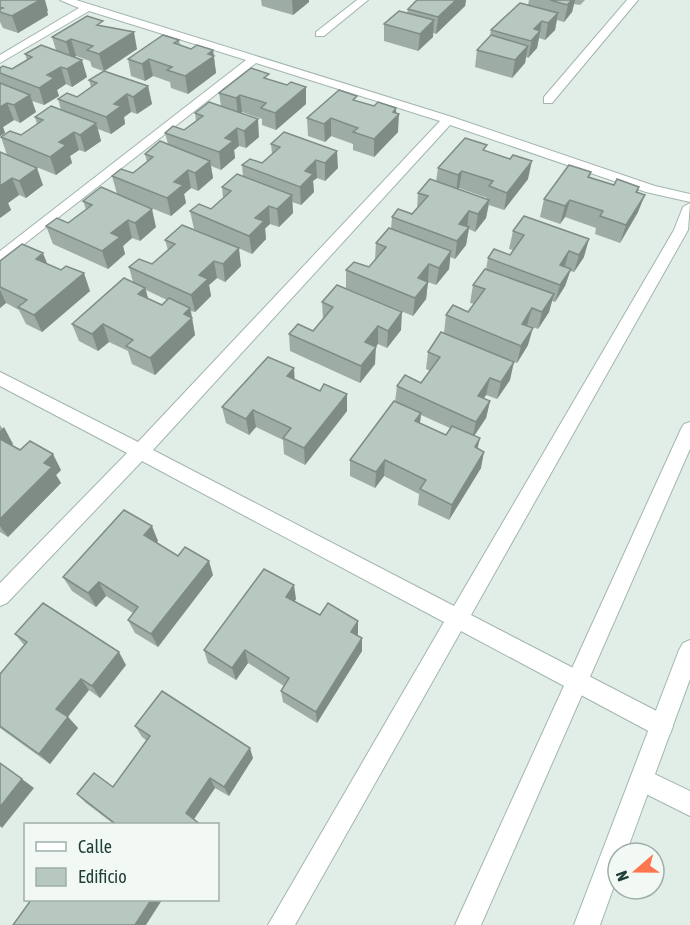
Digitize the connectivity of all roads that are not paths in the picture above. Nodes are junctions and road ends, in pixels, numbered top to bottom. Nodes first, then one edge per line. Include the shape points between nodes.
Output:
1 (65, 0) edge
2 (363, 0) edge
3 (633, 0) edge
4 (88, 7) junction
5 (320, 34) dead end
6 (0, 60) edge
7 (253, 60) junction
8 (548, 100) dead end
9 (448, 120) junction
10 (690, 198) edge
11 (690, 207) edge
12 (0, 258) edge
13 (0, 378) edge
14 (690, 429) edge
15 (140, 452) junction
16 (0, 597) edge
17 (457, 616) junction
18 (690, 650) edge
19 (577, 681) junction
20 (662, 726) junction
21 (642, 780) junction
22 (690, 804) edge
23 (280, 925) edge
24 (468, 925) edge
25 (586, 925) edge

1 - 4 street
2 - 5 street
3 - 8 street
4 - 6 street
4 - 7 street
7 - 9 street
7 - 12 street
9 - 10 street via 651,189
9 - 15 street
11 - 17 street via 681,230
13 - 15 street
14 - 19 street
15 - 16 street
15 - 17 street
17 - 19 street
17 - 23 street
18 - 20 street
19 - 20 street
19 - 24 street
20 - 21 street
21 - 22 street
21 - 25 street

